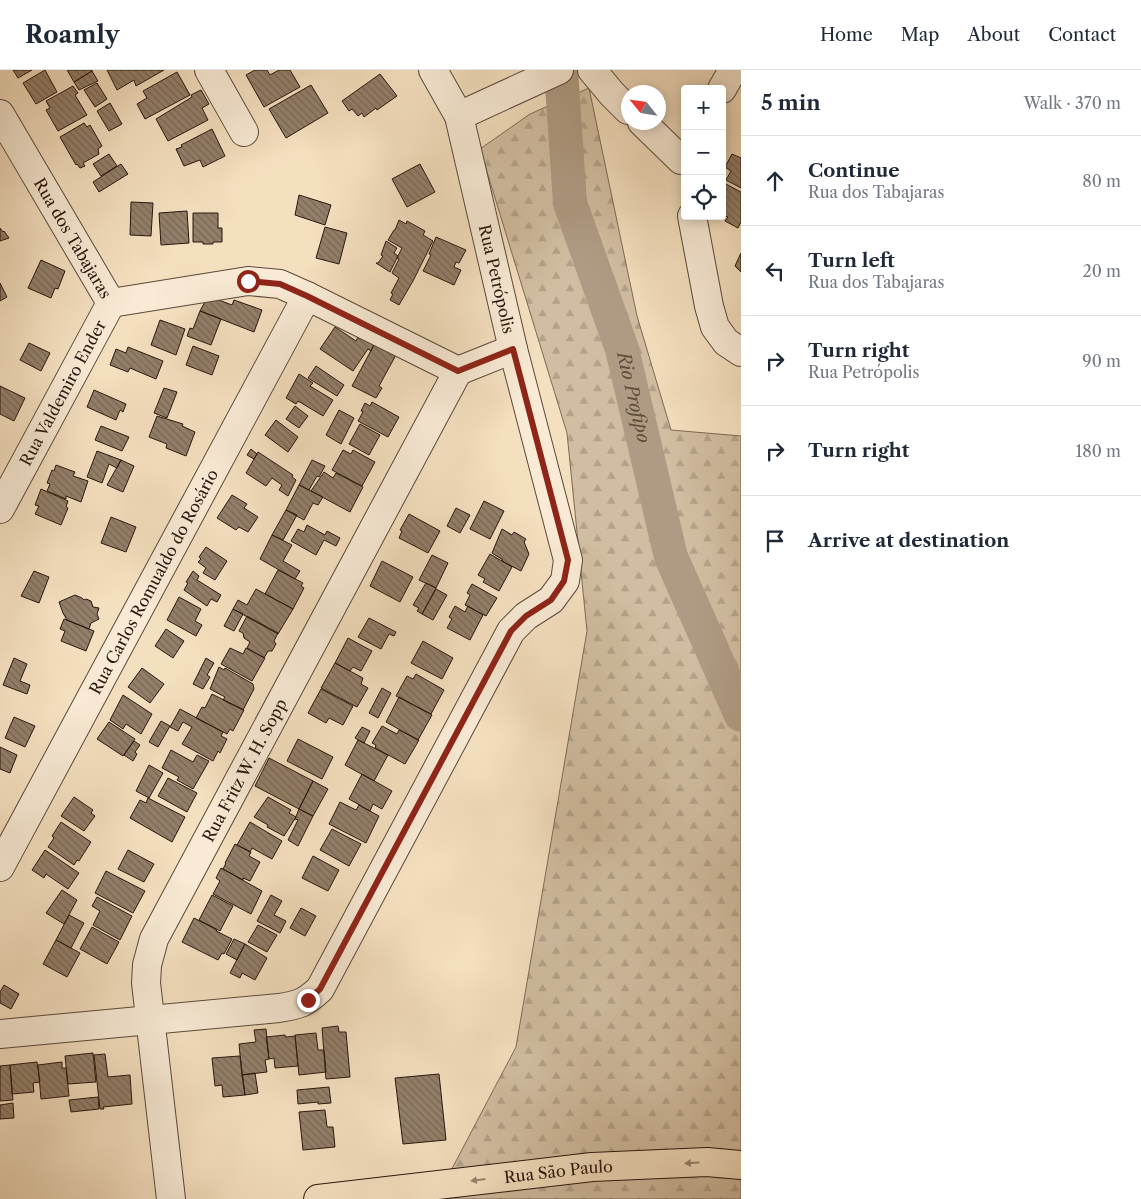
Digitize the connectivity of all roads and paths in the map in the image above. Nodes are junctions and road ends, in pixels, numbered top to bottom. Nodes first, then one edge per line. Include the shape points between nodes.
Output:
1 (208, 70) edge
2 (432, 70) edge
3 (592, 70) edge
4 (733, 70) edge
5 (551, 74) edge
6 (724, 85) edge
7 (621, 103) edge
8 (0, 114) edge
9 (459, 116) junction
10 (650, 130) edge
11 (244, 132) dead end
12 (681, 161) edge
13 (693, 220) edge
14 (307, 296) junction
15 (111, 303) junction
16 (513, 349) junction
17 (740, 352) edge
18 (458, 371) junction
19 (0, 509) edge
20 (0, 868) edge
21 (151, 1020) junction
22 (0, 1034) edge
23 (741, 1165) edge
24 (171, 1199) edge
25 (318, 1199) edge

1 - 11 street
2 - 9 street, Rua Petrópolis
3 - 7 street
4 - 6 street
5 - 9 street
8 - 15 street, Rua dos Tabajaras
9 - 16 street, Rua Petrópolis
10 - 12 street
13 - 17 street via 716,327 726,342
14 - 15 street, Rua dos Tabajaras via 280,284 248,281
14 - 18 street, Rua dos Tabajaras
14 - 20 street, Rua Carlos Romualdo do Rosário
15 - 19 street, Rua Valdemiro Ender
16 - 18 street
16 - 21 street, Rua Petrópolis via 568,560 564,581 551,600 526,616 511,631 320,989 308,1000 294,1006
18 - 21 street, Rua Fritz W. H. Sopp via 154,939 146,983
21 - 22 street
21 - 24 street, Rua Fritz W. H. Sopp
23 -> 25 main road, Rua São Paulo via 707,1162 592,1167

